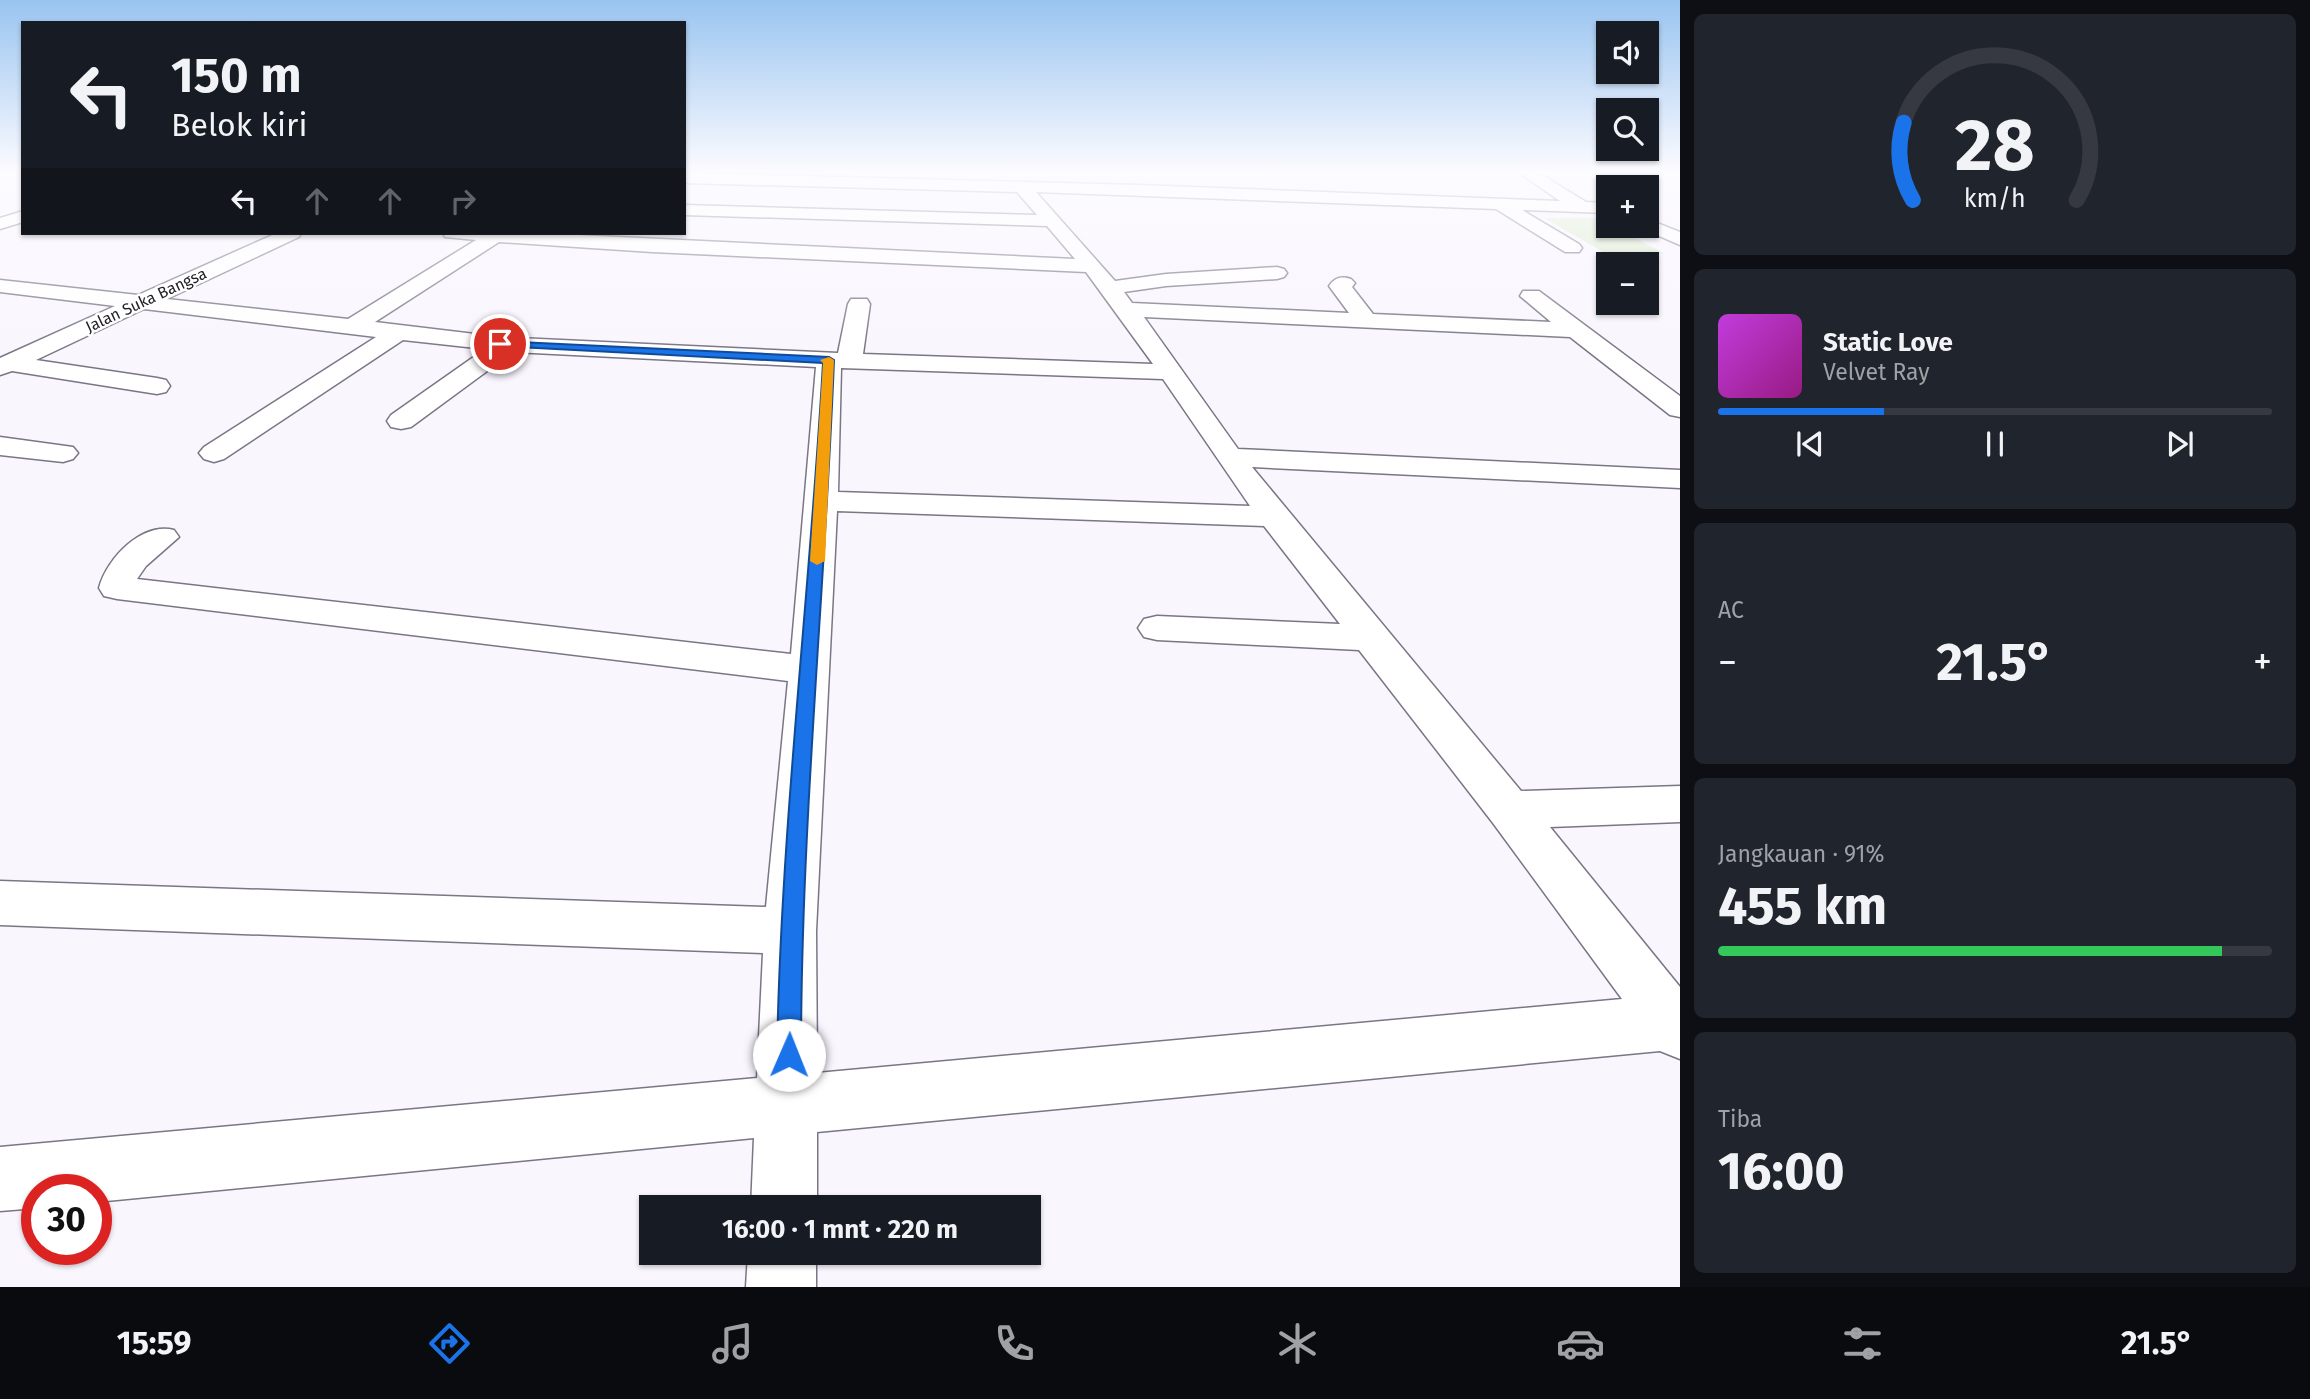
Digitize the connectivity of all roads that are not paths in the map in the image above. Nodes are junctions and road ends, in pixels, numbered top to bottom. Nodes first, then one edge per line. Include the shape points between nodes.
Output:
1 (1059, 230) edge
2 (1543, 230) edge
3 (288, 235) edge
4 (497, 235) joint
5 (608, 237) edge
6 (1572, 248) dead end
7 (1276, 273) dead end
8 (1344, 283) dead end
9 (0, 286) edge
10 (1109, 288) junction
11 (1531, 296) dead end
12 (143, 303) junction
13 (859, 304) dead end
14 (1366, 320) junction
15 (350, 328) junction
16 (1575, 330) junction
17 (396, 334) junction
18 (508, 344) junction
19 (839, 360) junction
20 (5, 365) edge
21 (1170, 372) junction
22 (157, 386) dead end
23 (1680, 409) edge
24 (401, 421) dead end
25 (0, 446) edge
26 (64, 453) dead end
27 (215, 453) dead end
28 (1229, 457) junction
29 (1680, 479) edge
30 (822, 501) junction
31 (1274, 517) junction
32 (162, 537) dead end
33 (1157, 628) dead end
34 (1371, 638) junction
35 (809, 670) junction
36 (1680, 804) edge
37 (1509, 810) junction
38 (0, 903) edge
39 (790, 931) junction
40 (1676, 1027) edge
41 (788, 1104) junction
42 (0, 1180) edge
43 (784, 1195) edge
44 (782, 1265) edge
45 (781, 1287) edge

1 - 10 street
2 - 6 street
3 - 12 street, Jalan Suka Bangsa
4 - 5 street
4 - 15 street
5 - 10 street
7 - 10 street via 1166,279
8 - 14 street via 1340,286
9 - 12 street
10 - 14 street
10 - 21 street
11 - 16 street
12 - 15 street
12 - 20 street, Jalan Suka Bangsa
13 - 19 street
14 - 16 street
15 - 17 street
16 - 23 street
17 - 18 street
17 - 27 street
18 - 19 street
18 - 24 street
19 - 21 street
19 - 30 street
20 - 22 street
21 - 28 street
25 - 26 street
28 - 29 street
28 - 31 street
30 - 31 street
30 - 35 street
31 - 34 street
32 - 35 street via 136,556 118,577 117,588
33 - 34 street
34 - 37 street
35 - 39 street
36 - 37 street
37 - 40 street
38 - 39 street
39 - 41 street
40 - 41 street
41 - 42 street
41 - 43 street
44 - 45 street

